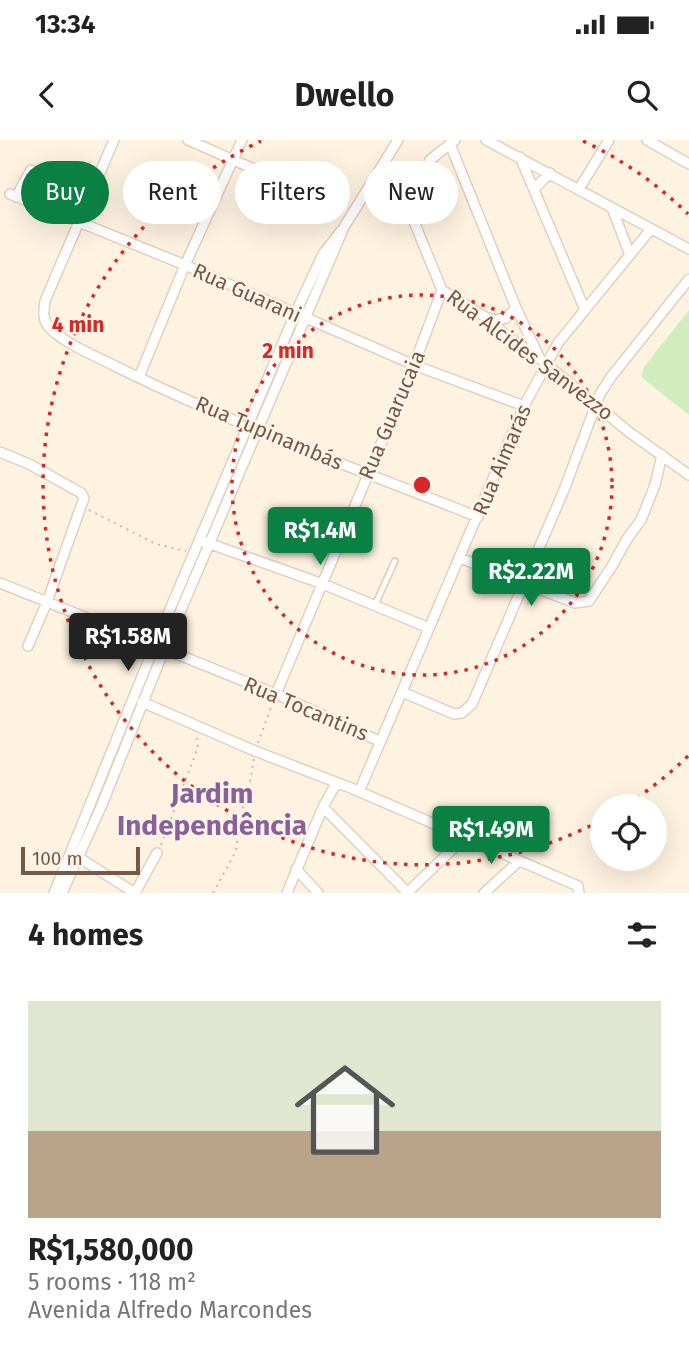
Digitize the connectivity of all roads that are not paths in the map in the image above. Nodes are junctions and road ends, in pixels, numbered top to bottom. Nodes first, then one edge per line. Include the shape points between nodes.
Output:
1 (114, 140) edge
2 (188, 140) edge
3 (242, 140) edge
4 (398, 140) edge
5 (486, 140) edge
6 (609, 140) edge
7 (647, 140) edge
8 (452, 142) edge
9 (520, 156) junction
10 (234, 160) junction
11 (105, 161) edge
12 (689, 164) edge
13 (550, 173) junction
14 (21, 184) edge
15 (534, 189) junction
16 (579, 189) junction
17 (21, 199) edge
18 (612, 208) junction
19 (78, 224) edge
20 (81, 224) edge
21 (344, 227) junction
22 (651, 229) junction
23 (689, 249) edge
24 (630, 255) junction
25 (186, 265) junction
26 (689, 279) edge
27 (442, 290) junction
28 (516, 307) junction
29 (585, 310) junction
30 (295, 314) junction
31 (487, 318) junction
32 (306, 319) junction
33 (543, 362) junction
34 (414, 365) junction
35 (139, 377) junction
36 (597, 404) junction
37 (524, 406) junction
38 (248, 426) junction
39 (258, 430) junction
40 (0, 452) edge
41 (662, 455) junction
42 (368, 474) junction
43 (689, 475) edge
44 (478, 517) junction
45 (200, 541) junction
46 (210, 544) junction
47 (460, 558) junction
48 (395, 561) dead end
49 (0, 583) edge
50 (525, 583) junction
51 (323, 584) junction
52 (47, 602) junction
53 (375, 606) junction
54 (429, 628) junction
55 (28, 646) dead end
56 (159, 648) junction
57 (401, 692) junction
58 (276, 694) junction
59 (142, 702) junction
60 (379, 741) junction
61 (117, 755) junction
62 (336, 784) junction
63 (359, 792) junction
64 (323, 807) junction
65 (465, 837) junction
66 (157, 853) road end
67 (74, 855) junction
68 (519, 861) junction
69 (296, 869) junction
70 (580, 890) edge
71 (54, 893) edge
72 (62, 893) edge
73 (135, 893) edge
74 (286, 893) edge
75 (318, 893) edge
76 (407, 893) edge
77 (484, 893) edge

1 - 11 street
2 - 10 street
3 - 10 street
4 - 21 street
5 - 9 street
6 - 16 street
7 - 12 street
8 - 27 street, Rua Alcides Sanvezzo via 430,160 408,207
8 - 28 street
9 - 13 street
9 - 15 street
10 - 25 street
13 - 15 street
13 - 16 street
14 - 17 street, Rua Guarani via 13,196
15 - 29 street
16 - 18 street
18 - 22 street
18 - 24 street
19 - 35 street, Rua Tupinambás via 45,301 44,319 58,335
20 - 25 street, Rua Guarani
21 - 30 street via 328,244
21 - 32 street
22 - 23 street
22 - 24 street, Rua Aimarás
24 - 29 street, Rua Aimarás
25 - 30 street, Rua Guarani
25 - 35 street
26 - 36 street via 611,377
27 - 31 street, Rua Alcides Sanvezzo
27 - 34 street, Rua Guarucaia
28 - 31 street via 506,318
28 - 33 street
29 - 33 street, Rua Aimarás
30 - 32 street, Rua Guarani
30 - 38 street
31 - 33 street, Rua Alcides Sanvezzo
32 - 34 street, Rua Guarani
32 - 39 street
33 - 36 street, Rua Alcides Sanvezzo
33 - 37 street, Rua Aimarás
34 - 37 street, Rua Guarani
34 - 42 street, Rua Guarucaia
35 - 38 street, Rua Tupinambás
36 - 41 street, Rua Alcides Sanvezzo
36 - 50 street
37 - 44 street, Rua Aimarás
38 - 39 street, Rua Tupinambás
38 - 45 street
39 - 42 street, Rua Tupinambás
39 - 46 street
40 - 52 street via 83,495
41 - 43 street, Rua Alcides Sanvezzo
41 - 50 street via 641,520 589,601 575,603
42 - 44 street, Rua Tupinambás
42 - 51 street, Rua Guarucaia
44 - 47 street, Rua Aimarás
45 - 46 street
45 - 56 street
46 - 51 street
46 - 56 street
47 - 50 street
47 - 54 street, Rua Aimarás
48 - 53 lane
49 - 52 street, Rua Tocantins
50 - 57 street via 468,709 454,714
51 - 53 street
51 - 58 street, Rua Guarucaia
52 - 55 street
52 - 56 street, Rua Tocantins
53 - 54 street
54 - 57 street, Rua Aimarás
56 - 58 street, Rua Tocantins
56 - 59 street
56 - 61 street
57 - 60 street, Rua Aimarás
58 - 60 street, Rua Tocantins
59 - 61 street
59 - 62 street
60 - 63 street, Rua Aimarás
61 - 67 street
62 - 63 street
62 - 64 street
63 - 65 street
64 - 69 street
64 - 76 street
65 - 68 street
65 - 76 street
66 - 73 street
67 - 71 street
67 - 72 street
67 - 73 street
68 - 70 street
68 - 77 street
69 - 74 street
69 - 75 street

